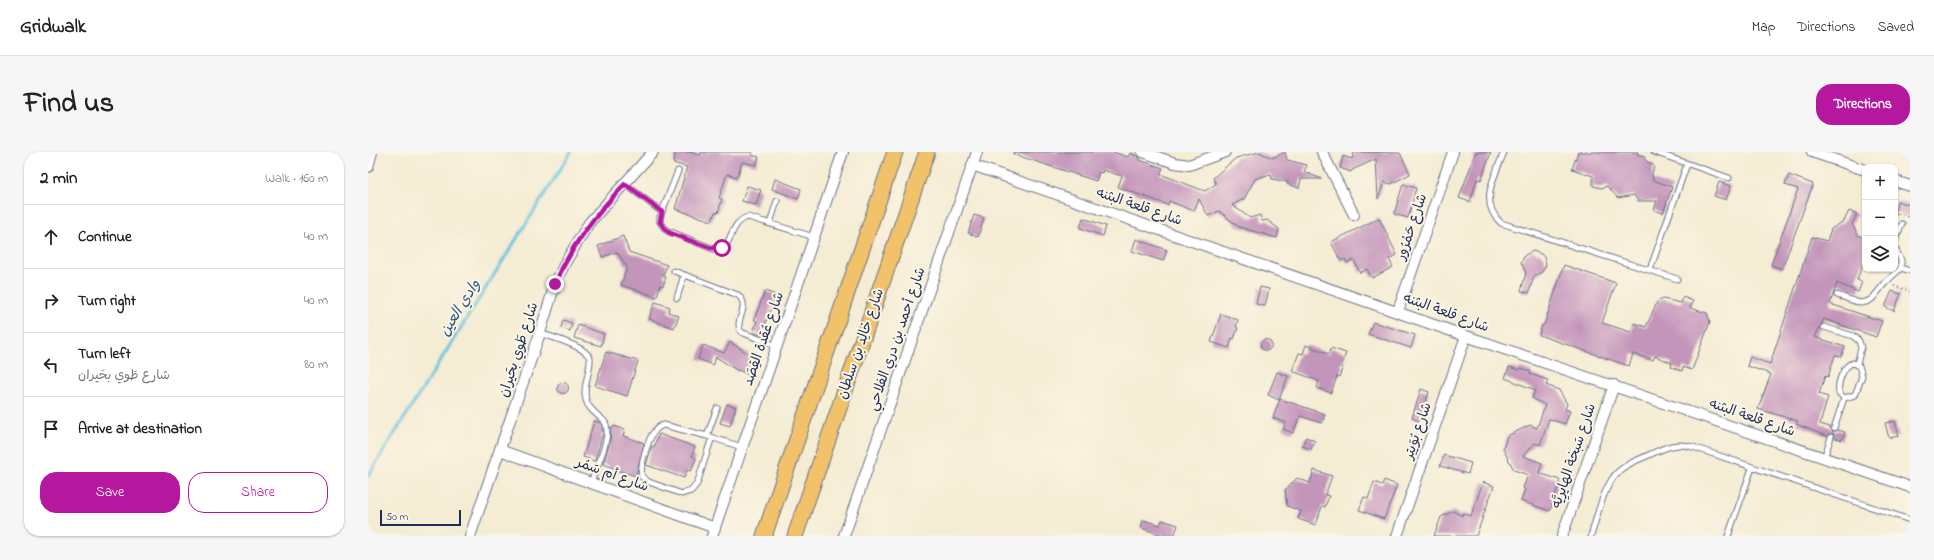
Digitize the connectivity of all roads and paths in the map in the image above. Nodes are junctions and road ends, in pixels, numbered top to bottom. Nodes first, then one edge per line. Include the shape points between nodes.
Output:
1 (372, 152) edge
2 (653, 152) edge
3 (843, 152) edge
4 (895, 152) edge
5 (927, 152) edge
6 (977, 152) edge
7 (1144, 152) edge
8 (1225, 152) edge
9 (1322, 152) edge
10 (1453, 152) edge
11 (1504, 152) edge
12 (1654, 152) edge
13 (1812, 152) edge
14 (1687, 164) junction
15 (972, 165) junction
16 (368, 167) edge
17 (1862, 169) edge
18 (678, 171) dead end
19 (1729, 178) dead end
20 (1898, 182) edge
21 (625, 184) junction
22 (1910, 186) edge
23 (777, 201) dead end
24 (662, 212) junction
25 (1354, 214) dead end
26 (770, 223) junction
27 (1902, 224) dead end
28 (1897, 236) edge
29 (814, 237) junction
30 (1898, 254) edge
31 (1901, 268) junction
32 (1650, 270) junction
33 (674, 271) dead end
34 (1910, 271) edge
35 (684, 275) junction
36 (1676, 279) dead end
37 (1885, 283) junction
38 (1910, 291) edge
39 (1837, 295) dead end
40 (677, 298) dead end
41 (1398, 311) junction
42 (1824, 327) dead end
43 (540, 333) junction
44 (1466, 336) junction
45 (777, 346) junction
46 (1857, 364) junction
47 (1614, 385) junction
48 (1844, 398) junction
49 (717, 408) dead end
50 (1834, 428) dead end
51 (710, 436) junction
52 (1831, 437) dead end
53 (742, 447) junction
54 (500, 450) junction
55 (1824, 458) junction
56 (1752, 468) junction
57 (591, 482) junction
58 (1910, 487) edge
59 (1910, 520) edge
60 (713, 532) edge
61 (470, 536) edge
62 (764, 536) edge
63 (795, 536) edge
64 (844, 536) edge
65 (1397, 536) edge
66 (1562, 536) edge
67 (1591, 536) edge
68 (1728, 536) edge

1 - 16 street
2 - 21 street, شارع طَوي بحَيران
3 - 29 street, شارع عُقدة القِصَد
4 - 62 main road
5 - 63 main road, شارع خالِد بن سلطان
6 - 15 street, شارع أحمد بن دري الفلاحي
7 - 8 street via 1189,165
9 - 25 street
10 - 41 street, شارع حَمْرُور
11 - 32 lane via 1489,201 1490,210 1501,223
12 - 14 lane
13 - 17 street
14 - 19 lane
14 - 32 lane
15 - 41 street, شارع قلعة البثنه
15 - 64 street, شارع أحمد بن دري الفلاحي
18 - 24 lane
20 - 22 street
21 - 24 lane
21 - 43 street, شارع طَوي بحَيران via 589,223 570,252 555,284
23 - 26 lane
24 - 26 lane via 660,222 666,230 716,250 726,245 736,225 743,218
26 - 29 lane
27 - 28 lane
29 - 45 street, شارع عُقدة القِصَد
30 - 31 lane
31 - 34 lane
31 - 37 lane
32 - 36 lane
33 - 35 lane
35 - 40 lane
35 - 45 lane via 738,295 744,308 738,325 741,332
37 - 38 path
37 - 39 lane via 1872,299 1866,302 1860,303
41 - 44 street, شارع قلعة البثنه
42 - 46 lane via 1853,336 1859,341 1861,348
43 - 54 street, شارع طَوي بحَيران
43 - 57 lane via 581,349 590,358 585,387 586,400 605,422 608,431
44 - 47 street, شارع قلعة البثنه
44 - 65 street, شارع بُوَيتِر
45 - 53 street, شارع عُقدة القِصَد
46 - 48 lane via 1862,372 1856,392 1852,398
46 - 48 lane via 1849,364 1844,369 1838,389
47 - 55 street, شارع قلعة البثنه
47 - 66 street, شارع سَبخة الهايرِيَّه
48 - 50 lane
49 - 51 lane
51 - 51 lane via 669,425 658,426 652,434 643,462 642,477 682,494 691,491 697,484
51 - 53 lane
52 - 55 lane
53 - 60 street, شارع عُقدة القِصَد
54 - 57 street, شارع أم سَمُر
54 - 61 street, شارع طَوي بحَيران
55 - 58 street, شارع قلعة البثنه
56 - 59 lane
56 - 67 lane via 1684,445 1674,444 1665,447 1626,466 1613,477
56 - 68 lane
57 - 60 street, شارع أم سَمُر

